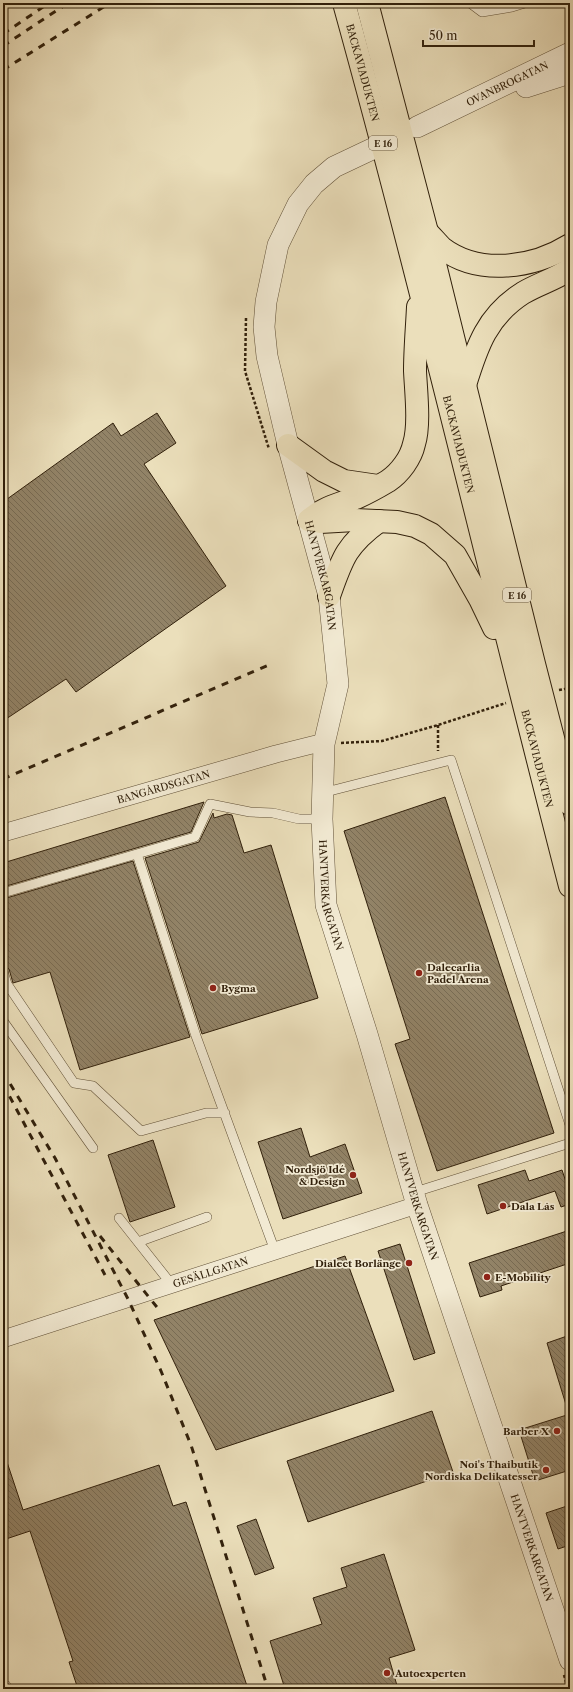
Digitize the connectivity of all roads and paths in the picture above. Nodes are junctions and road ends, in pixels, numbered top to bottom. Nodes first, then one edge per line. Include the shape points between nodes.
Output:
1 (344, 3) edge
2 (367, 3) edge
3 (470, 3) edge
4 (525, 3) edge
5 (570, 53) edge
6 (565, 76) edge
7 (444, 114) junction
8 (417, 127) dead end
9 (372, 149) dead end
10 (427, 232) junction
11 (570, 245) edge
12 (570, 269) edge
13 (419, 284) junction
14 (246, 317) dead end
15 (465, 385) junction
16 (279, 449) junction
17 (378, 486) junction
18 (309, 520) junction
19 (379, 521) junction
20 (329, 596) junction
21 (514, 669) junction
22 (570, 688) edge
23 (553, 692) dead end
24 (508, 702) dead end
25 (438, 725) junction
26 (324, 744) junction
27 (438, 764) junction
28 (322, 793) junction
29 (570, 804) edge
30 (322, 819) junction
31 (3, 833) edge
32 (137, 854) junction
33 (570, 886) edge
34 (3, 893) edge
35 (3, 971) edge
36 (3, 1021) edge
37 (225, 1113) junction
38 (570, 1124) edge
39 (570, 1143) edge
40 (94, 1148) dead end
41 (416, 1198) junction
42 (207, 1217) dead end
43 (119, 1218) dead end
44 (138, 1242) junction
45 (275, 1251) junction
46 (172, 1286) junction
47 (3, 1340) edge
48 (570, 1660) edge

1 - 13 highway, BACKAVIADUKTEN / E 16 via 386,152
2 - 10 highway, BACKAVIADUKTEN / E 16
3 - 4 lane via 482,12
5 - 7 street, OVANBROGATAN
6 - 7 street, OVANBROGATAN
7 - 8 street, OVANBROGATAN
9 - 16 street, HANTVERKARGATAN via 334,167 314,184 298,204 278,246 266,302 264,327
10 - 11 highway via 442,248 460,258 492,266 532,262
10 - 15 highway, BACKAVIADUKTEN / E 16
12 - 15 highway via 524,292 501,310 486,331
13 - 17 highway via 415,362 417,434 403,467 390,480
13 - 21 highway, BACKAVIADUKTEN / E 16
14 - 16 path via 245,371
15 - 29 highway, BACKAVIADUKTEN / E 16
16 - 17 highway via 344,481
16 - 18 street, HANTVERKARGATAN
17 - 18 highway via 317,513
18 - 19 highway
18 - 20 street, HANTVERKARGATAN
19 - 20 highway via 351,546
19 - 21 highway via 415,526 431,534 455,555
20 - 26 street, HANTVERKARGATAN via 338,684
21 - 33 highway, BACKAVIADUKTEN / E 16
22 - 23 path
24 - 25 path
25 - 26 path via 382,741
25 - 27 path
26 - 28 street, HANTVERKARGATAN
26 - 31 street, BANGÅRDSGATAN via 276,754
27 - 28 lane
27 - 38 lane via 451,760
28 - 30 street, HANTVERKARGATAN
30 - 32 lane via 299,819 210,804 195,837
30 - 41 street, HANTVERKARGATAN via 326,905
32 - 34 lane
32 - 37 lane via 196,1036
35 - 37 lane via 7,984 74,1083 93,1086 141,1132 206,1113
36 - 40 lane
37 - 45 lane
39 - 41 lane
41 - 45 street, GESÄLLGATAN
41 - 48 street, HANTVERKARGATAN
42 - 44 lane
43 - 44 lane
44 - 46 lane
45 - 46 street, GESÄLLGATAN
46 - 47 street, GESÄLLGATAN

